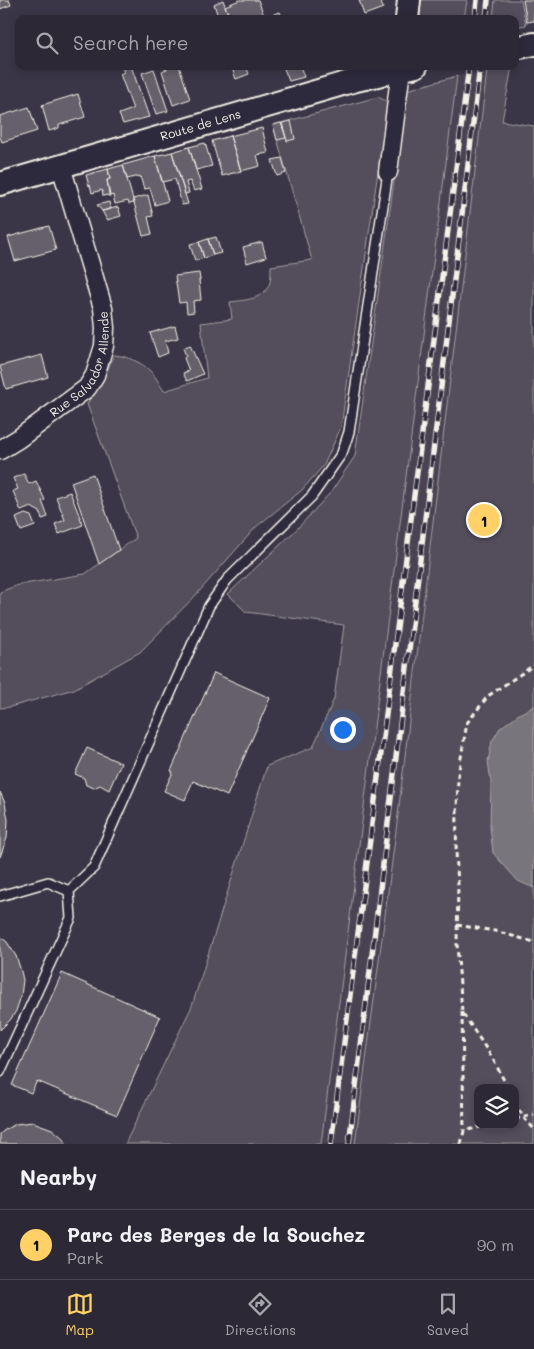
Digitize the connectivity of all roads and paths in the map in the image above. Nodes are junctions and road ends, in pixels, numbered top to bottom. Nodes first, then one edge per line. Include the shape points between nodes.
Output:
1 (409, 0) edge
2 (407, 15) edge
3 (534, 44) edge
4 (519, 47) edge
5 (394, 70) edge
6 (405, 70) edge
7 (59, 166) junction
8 (388, 172) joint
9 (0, 184) edge
10 (0, 450) edge
11 (534, 665) edge
12 (69, 891) junction
13 (0, 896) edge
14 (457, 925) junction
15 (534, 942) edge
16 (462, 1012) junction
17 (0, 1072) edge
18 (506, 1084) edge
19 (519, 1110) edge
20 (534, 1116) edge
21 (523, 1117) junction
22 (519, 1118) edge
23 (474, 1129) edge
24 (534, 1129) edge
25 (464, 1131) junction
26 (461, 1144) edge

1 - 2 street
3 - 4 street
5 - 7 street, Route de Lens
6 - 8 street
7 - 9 street, Route de Lens
7 - 10 street, Rue Salvador Allende via 103,308 104,346 87,388
8 - 12 lane via 349,432 342,453 312,496 227,580 208,606 94,867
11 - 14 path via 488,696 467,723 458,775
12 - 13 lane via 48,882
12 - 17 lane via 71,918
14 - 15 path via 495,930
14 - 16 path
16 - 18 path
16 - 25 path
19 - 21 path
20 - 21 path
21 - 22 path
21 - 24 path
23 - 25 path
25 - 26 path

